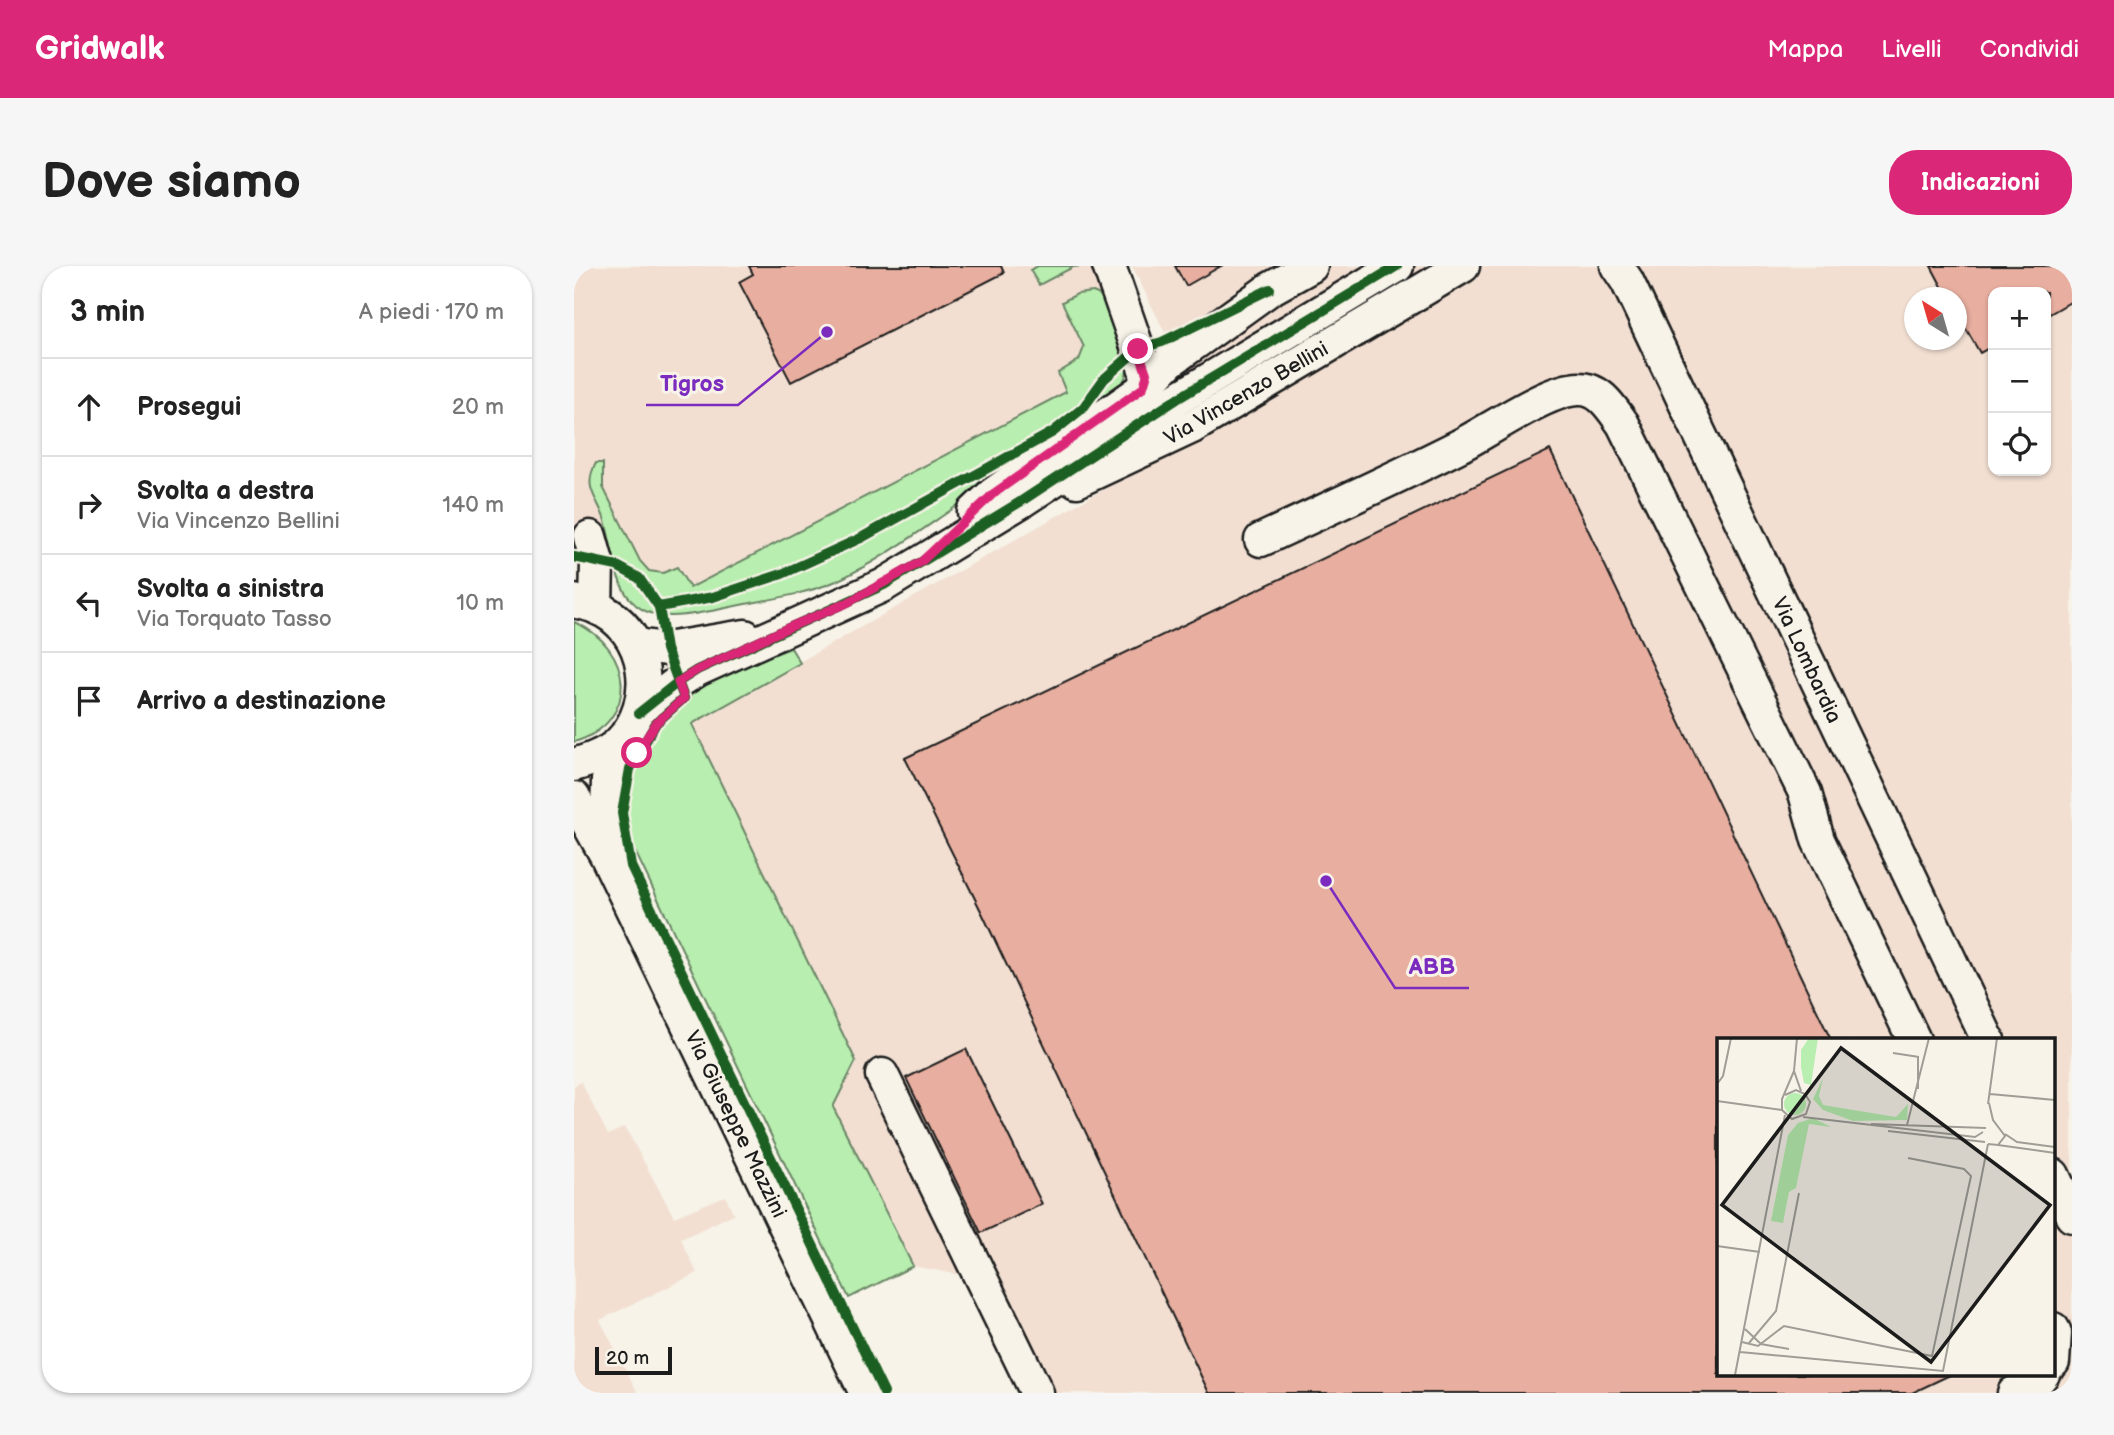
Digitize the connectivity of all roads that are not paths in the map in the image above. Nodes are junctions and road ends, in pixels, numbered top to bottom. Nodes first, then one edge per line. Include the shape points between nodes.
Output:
1 (1109, 266) edge
2 (1311, 266) edge
3 (1397, 266) edge
4 (1463, 266) edge
5 (1623, 271) edge
6 (1143, 388) junction
7 (1020, 502) junction
8 (1261, 540) dead end
9 (921, 562) junction
10 (581, 599) edge
11 (785, 629) junction
12 (636, 645) junction
13 (636, 719) junction
14 (574, 765) edge
15 (574, 798) edge
16 (606, 855) junction
17 (1912, 1038) edge
18 (1987, 1038) edge
19 (882, 1075) dead end
20 (2054, 1177) edge
21 (2072, 1216) edge
22 (2041, 1376) edge
23 (866, 1393) edge
24 (1037, 1393) edge
25 (2014, 1393) edge

1 - 6 street via 1147,375
2 - 6 street, Via Vincenzo Bellini via 1270,289 1181,353
3 - 7 street, Via Vincenzo Bellini via 1136,424
4 - 7 street, Via Vincenzo Bellini via 1192,427 1093,476
5 - 18 street, Via Lombardia
6 - 9 street, Via Vincenzo Bellini via 993,494
7 - 9 street, Via Vincenzo Bellini
8 - 17 street via 1452,450 1556,394 1595,391 1623,424 1736,651 1805,793 1818,840
9 - 11 street, Via Vincenzo Bellini via 849,602
10 - 12 street via 619,622
11 - 12 street, Via Vincenzo Bellini via 666,649
11 - 13 street, Via Vincenzo Bellini via 697,670
12 - 13 street via 645,690
13 - 14 street, Via Vincenzo Bellini via 617,744 597,758
13 - 16 street, Via Giuseppe Mazzini via 608,780
15 - 16 street, Via Giuseppe Mazzini
16 - 23 street, Via Giuseppe Mazzini
19 - 24 street
20 - 21 street
22 - 25 street

